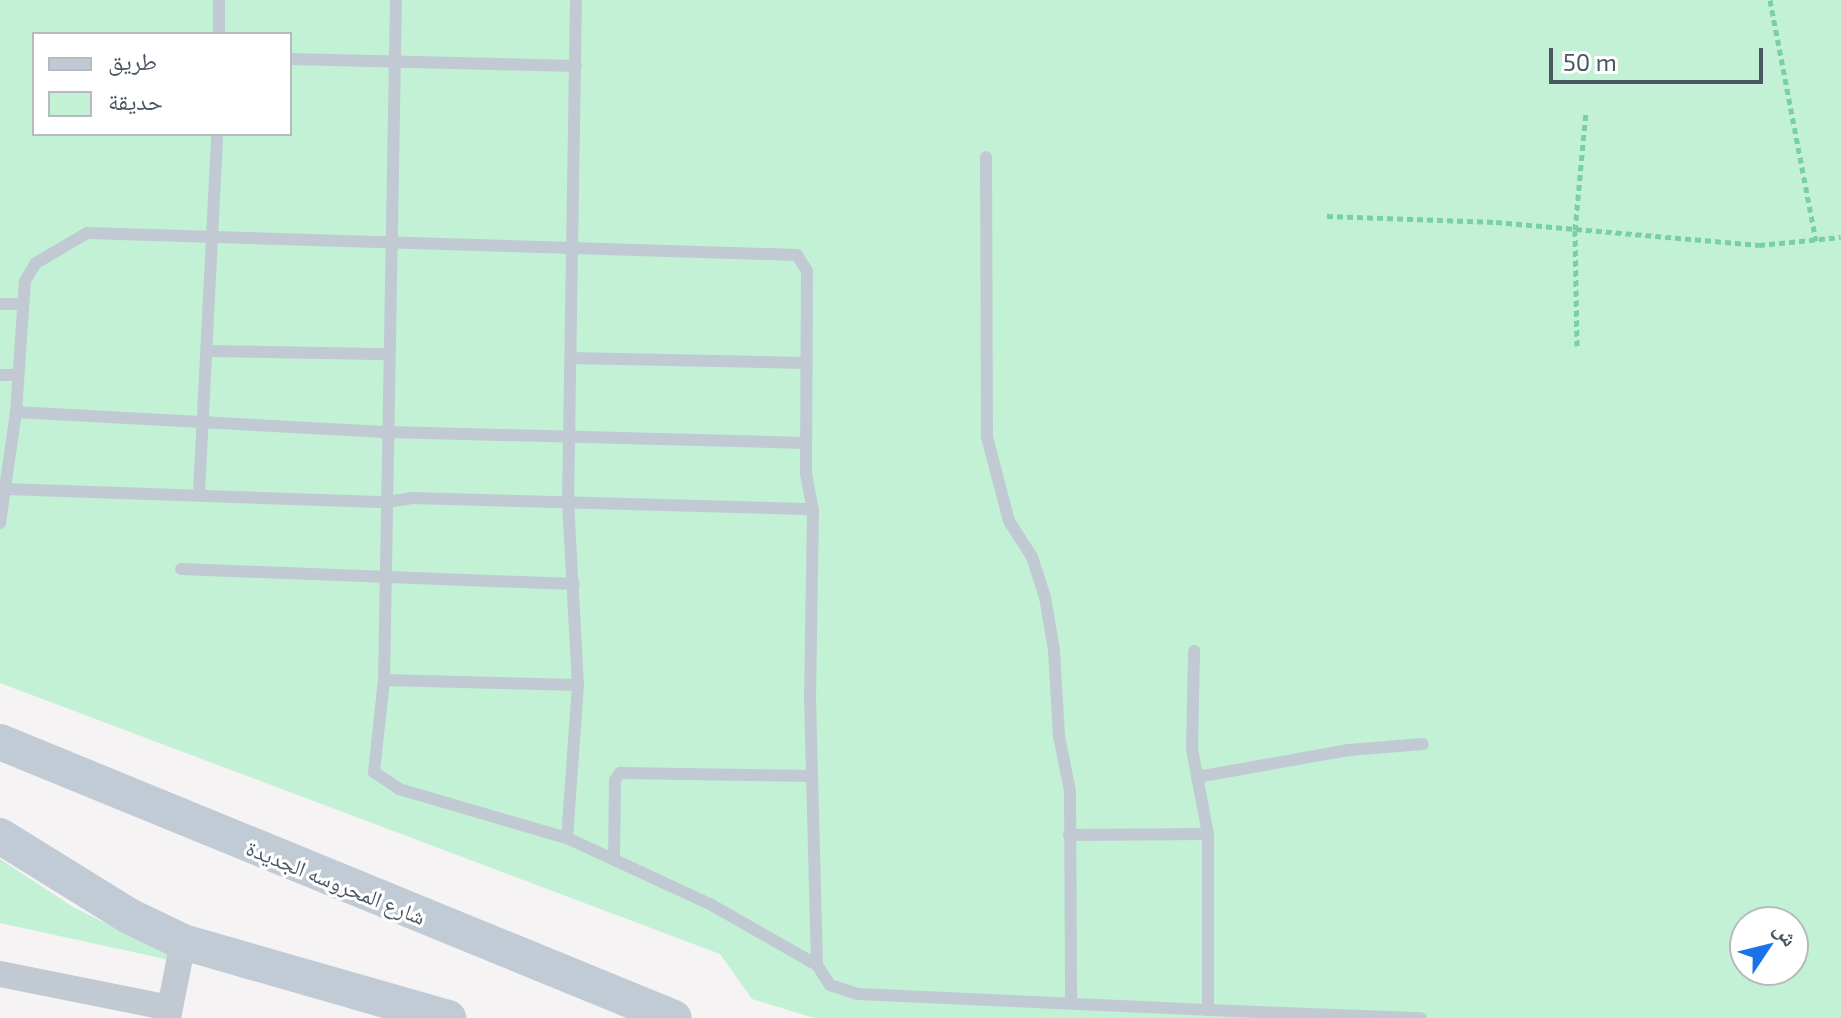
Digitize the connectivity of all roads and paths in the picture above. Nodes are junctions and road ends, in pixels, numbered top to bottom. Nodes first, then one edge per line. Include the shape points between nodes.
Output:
1 (219, 0) edge
2 (396, 0) edge
3 (576, 0) edge
4 (1770, 0) edge
5 (219, 32) edge
6 (292, 59) edge
7 (394, 62) junction
8 (576, 66) junction
9 (1586, 111) dead end
10 (217, 136) edge
11 (986, 157) dead end
12 (1327, 216) dead end
13 (1575, 230) junction
14 (215, 236) junction
15 (1841, 237) edge
16 (393, 240) junction
17 (1816, 241) junction
18 (574, 244) junction
19 (0, 304) edge
20 (20, 304) junction
21 (1577, 346) dead end
22 (209, 351) junction
23 (389, 354) junction
24 (571, 358) junction
25 (806, 363) junction
26 (0, 375) edge
27 (18, 375) junction
28 (16, 412) junction
29 (205, 424) junction
30 (389, 432) junction
31 (570, 438) junction
32 (805, 443) junction
33 (6, 489) junction
34 (199, 494) junction
35 (568, 501) junction
36 (387, 502) junction
37 (813, 509) junction
38 (0, 523) edge
39 (181, 569) dead end
40 (385, 579) junction
41 (574, 584) junction
42 (1194, 651) dead end
43 (384, 680) junction
44 (578, 685) junction
45 (0, 742) edge
46 (1423, 744) dead end
47 (811, 776) junction
48 (1197, 777) junction
49 (1208, 834) junction
50 (1069, 835) junction
51 (0, 836) edge
52 (567, 838) junction
53 (614, 860) junction
54 (183, 942) junction
55 (817, 965) junction
56 (0, 974) edge
57 (1071, 1001) junction
58 (1208, 1010) junction
59 (169, 1013) edge
60 (448, 1018) edge
61 (674, 1018) edge
62 (1421, 1018) edge

1 - 5 lane
2 - 7 lane
3 - 8 lane
4 - 17 path
6 - 7 lane
7 - 8 lane
7 - 16 lane
8 - 18 lane
9 - 13 path
10 - 14 lane
11 - 50 lane via 987,437 995,483 1009,521 1032,557 1045,597 1067,767
12 - 13 path
13 - 17 path via 1759,245
13 - 21 path
14 - 16 lane
14 - 20 lane via 87,233 36,263
14 - 22 lane
15 - 17 path
16 - 18 lane
16 - 23 lane
18 - 24 lane
18 - 25 lane via 797,255 807,271
19 - 20 lane
20 - 27 lane
22 - 23 lane
22 - 29 lane
23 - 30 lane
24 - 25 lane
24 - 31 lane
25 - 32 lane
26 - 27 lane
27 - 28 lane
28 - 29 lane
28 - 33 lane
29 - 30 lane
29 - 34 lane
30 - 31 lane
30 - 36 lane
31 - 32 lane
31 - 35 lane
32 - 37 lane
33 - 34 lane
33 - 38 lane
34 - 36 lane
35 - 36 lane
35 - 37 lane
35 - 41 lane
36 - 40 lane
37 - 47 lane
39 - 40 lane
40 - 41 lane
40 - 43 lane
41 - 44 lane
42 - 48 lane via 1191,721
43 - 44 lane
43 - 52 lane via 373,760 378,778 399,789
44 - 52 lane
45 - 61 main road, شارع المحروسه الجديدة
46 - 48 lane via 1349,750
47 - 53 lane via 620,773 615,780
47 - 55 lane
48 - 49 lane
49 - 50 lane
49 - 58 lane
50 - 57 lane
51 - 54 main road via 129,916
52 - 53 lane
53 - 55 lane via 710,904
54 - 59 street
54 - 60 main road
55 - 57 lane via 830,985 858,994
56 - 59 street
57 - 58 lane
58 - 62 lane

